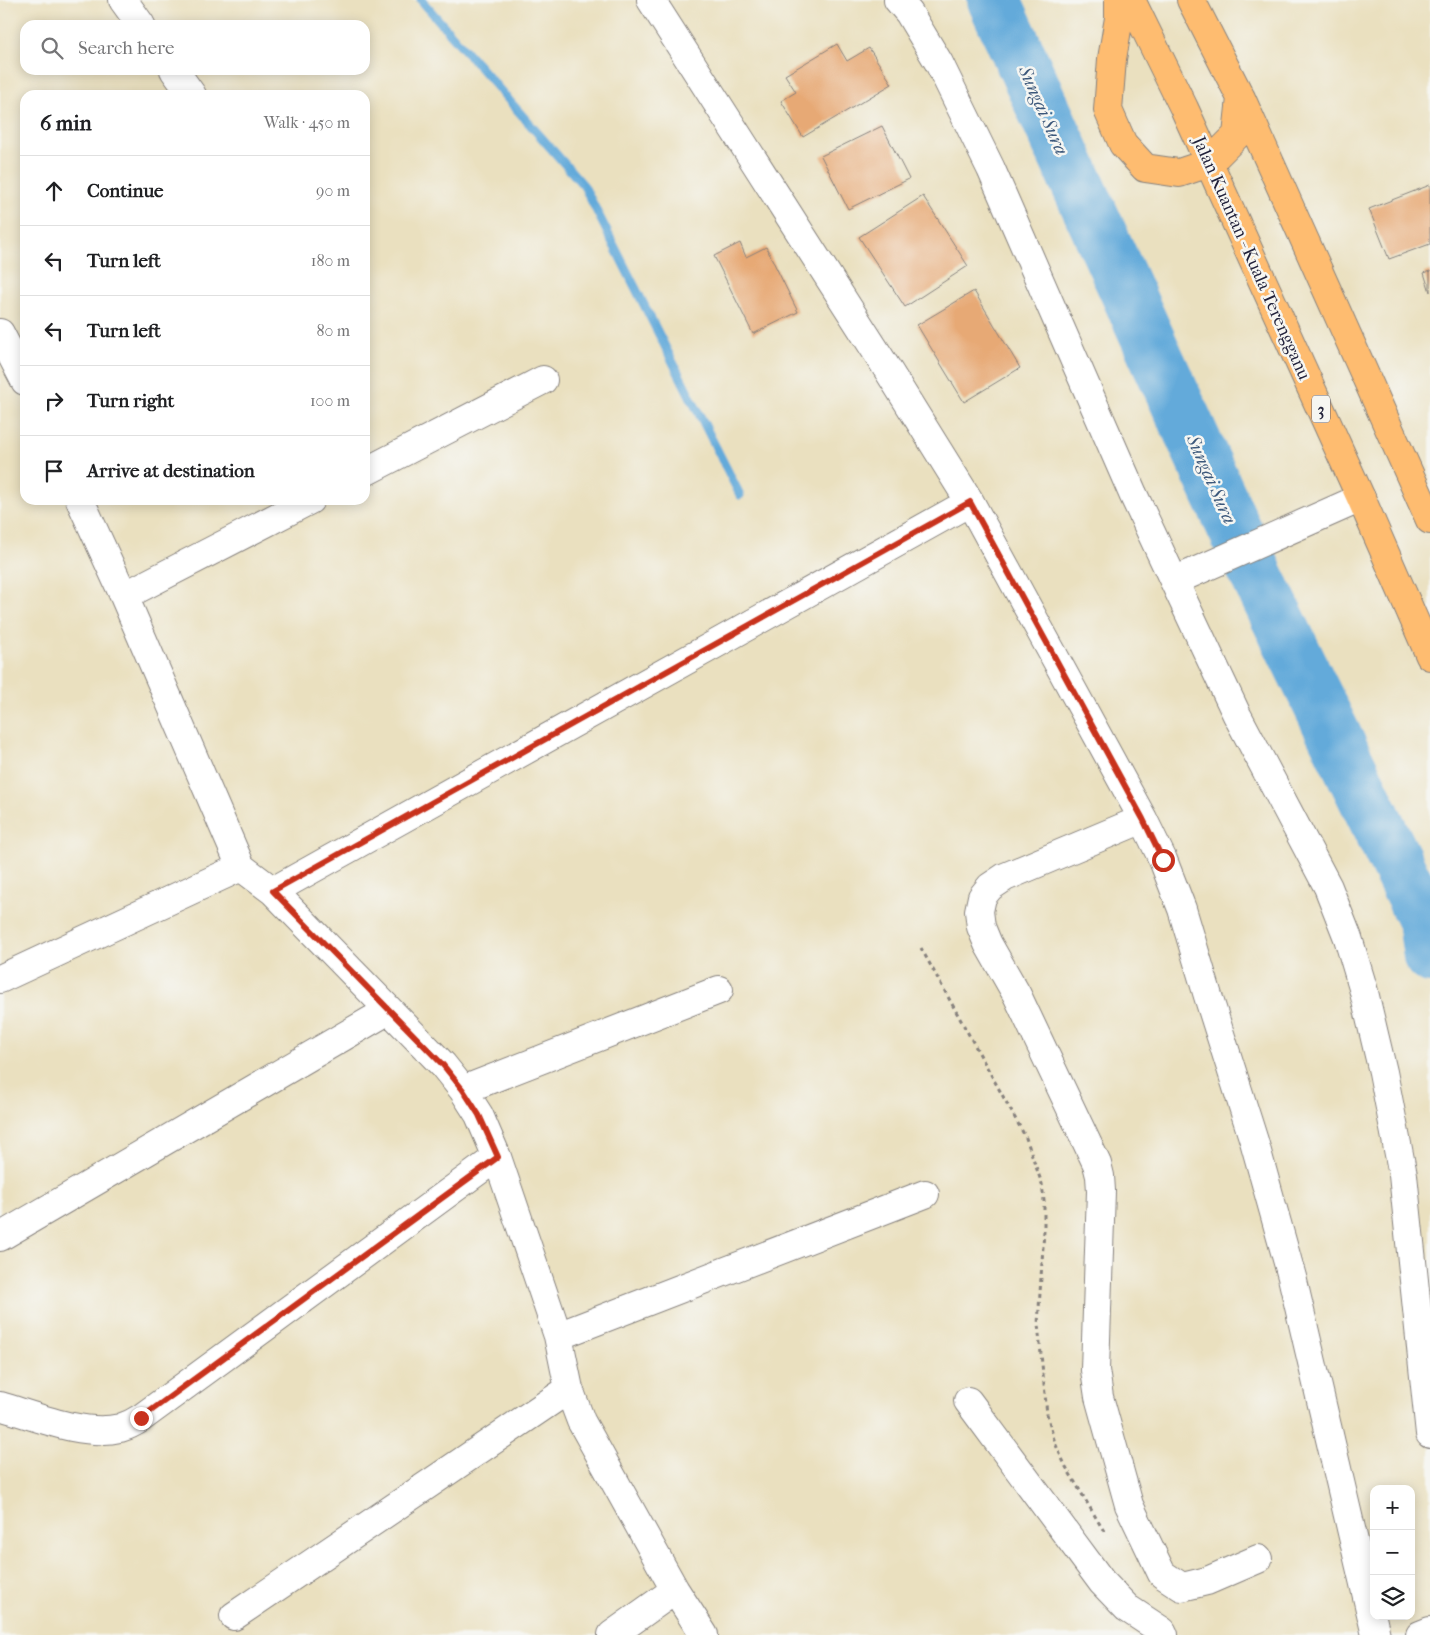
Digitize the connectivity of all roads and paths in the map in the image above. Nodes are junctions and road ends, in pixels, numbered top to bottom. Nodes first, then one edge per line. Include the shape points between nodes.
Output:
1 (123, 0) edge
2 (651, 0) edge
3 (898, 0) edge
4 (1119, 0) edge
5 (1131, 0) edge
6 (1191, 0) edge
7 (137, 20) edge
8 (178, 75) edge
9 (188, 90) edge
10 (1241, 98) junction
11 (1209, 163) junction
12 (0, 333) edge
13 (20, 371) edge
14 (543, 380) dead end
15 (370, 469) edge
16 (1361, 498) junction
17 (970, 502) junction
18 (82, 505) edge
19 (300, 505) edge
20 (1430, 520) edge
21 (1174, 581) junction
22 (124, 596) junction
23 (1430, 656) edge
24 (1143, 819) junction
25 (240, 867) junction
26 (273, 891) junction
27 (921, 948) dead end
28 (0, 979) edge
29 (719, 990) dead end
30 (389, 1010) junction
31 (463, 1090) junction
32 (498, 1157) junction
33 (925, 1194) dead end
34 (0, 1237) edge
35 (558, 1336) junction
36 (569, 1389) junction
37 (968, 1401) dead end
38 (0, 1406) edge
39 (1430, 1434) edge
40 (1107, 1536) dead end
41 (1258, 1559) dead end
42 (674, 1590) junction
43 (234, 1616) dead end
44 (1430, 1631) edge
45 (1163, 1633) edge
46 (612, 1635) edge
47 (704, 1635) edge
48 (1376, 1635) edge
49 (1420, 1635) edge

1 - 7 street
2 - 17 street
3 - 21 street via 939,63 991,169
4 - 11 highway via 1120,18 1112,59 1108,110 1123,144 1145,168 1180,173
5 - 11 highway, Jalan Kuantan - Kuala Terengganu / 3
6 - 10 highway
8 - 9 street
10 - 11 highway via 1236,135
10 - 20 highway
11 - 16 highway, Jalan Kuantan - Kuala Terengganu / 3
12 - 13 street
14 - 15 street
16 - 21 street
16 - 23 highway, Jalan Kuantan - Kuala Terengganu / 3
17 - 24 street
17 - 26 street
18 - 22 street
19 - 22 street
21 - 39 street via 1236,715 1328,887 1351,947 1383,1072 1403,1175
22 - 25 street
24 - 41 street via 1005,877 982,897 979,911 981,927 1097,1164 1101,1191 1095,1370 1099,1397 1129,1505 1162,1574 1182,1587
24 - 48 street via 1182,909 1254,1140 1292,1277
25 - 26 street
25 - 28 street
26 - 30 street
27 - 40 path via 1026,1138 1036,1164 1044,1201 1038,1324 1047,1414 1066,1467
29 - 31 street
30 - 31 street
30 - 34 street
31 - 32 street via 479,1115
32 - 35 street
32 - 38 street via 141,1418 122,1428 103,1431 78,1428
33 - 35 street
35 - 36 street
36 - 42 street via 581,1421
36 - 43 street
37 - 45 street via 1102,1582 1127,1608
42 - 46 street
42 - 47 street
44 - 49 street

